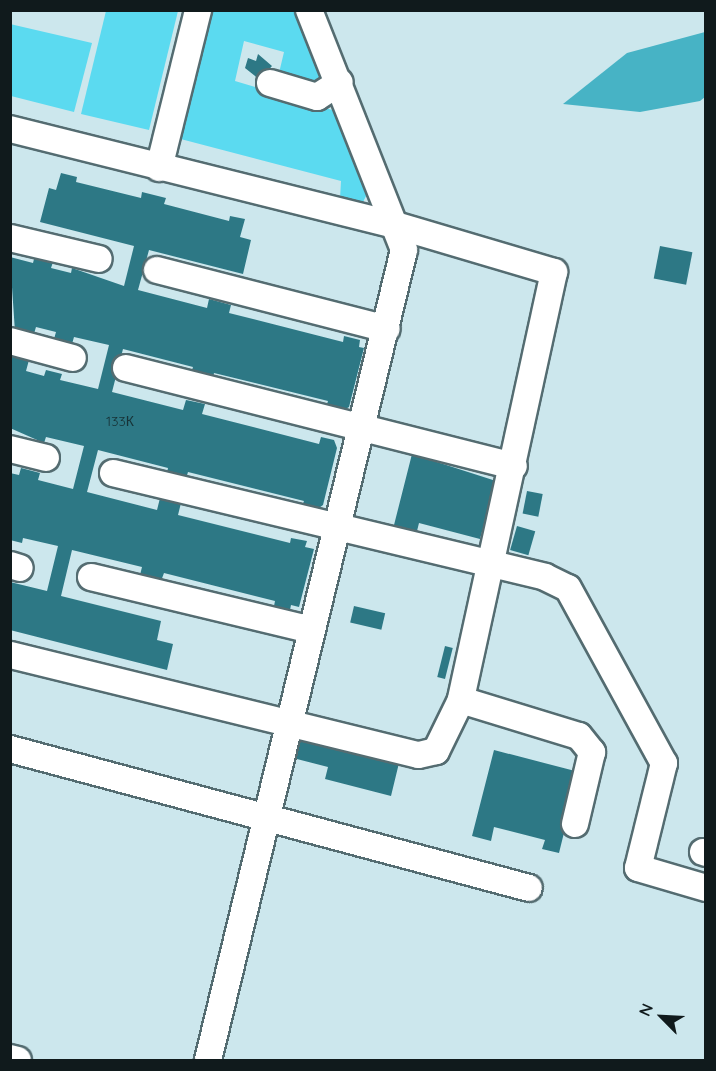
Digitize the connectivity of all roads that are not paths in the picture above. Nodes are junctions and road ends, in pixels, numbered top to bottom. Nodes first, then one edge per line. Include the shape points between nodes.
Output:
1 (198, 10) edge
2 (309, 10) edge
3 (340, 82) junction
4 (270, 83) dead end
5 (10, 129) edge
6 (159, 168) junction
7 (395, 225) junction
8 (10, 238) edge
9 (99, 259) dead end
10 (157, 270) dead end
11 (387, 329) junction
12 (10, 341) edge
13 (73, 358) dead end
14 (126, 368) dead end
15 (362, 426) junction
16 (10, 448) edge
17 (46, 458) dead end
18 (514, 466) junction
19 (113, 473) dead end
20 (337, 529) junction
21 (494, 564) junction
22 (91, 577) dead end
23 (312, 630) junction
24 (10, 655) edge
25 (461, 700) junction
26 (289, 725) junction
27 (10, 748) edge
28 (266, 821) junction
29 (575, 824) dead end
30 (529, 888) dead end
31 (705, 888) edge
32 (10, 1058) edge
33 (18, 1060) edge
34 (208, 1060) edge

1 - 6 street
2 - 3 street
3 - 4 street via 317,97
3 - 7 street
5 - 6 street
6 - 7 street
7 - 11 street via 404,250
7 - 18 street via 554,272
8 - 9 street
10 - 11 street
11 - 15 street
12 - 13 street
14 - 15 street
15 - 18 street
15 - 20 street
16 - 17 street
18 - 21 street
19 - 20 street
20 - 21 street
20 - 23 street
21 - 25 street
21 - 31 street via 568,588 664,763 638,868
22 - 23 street
23 - 26 street
24 - 26 street
25 - 26 street via 436,751 418,755
25 - 29 street via 579,736 592,752
26 - 28 street
27 - 28 street
28 - 30 street
28 - 34 street
32 - 33 street

